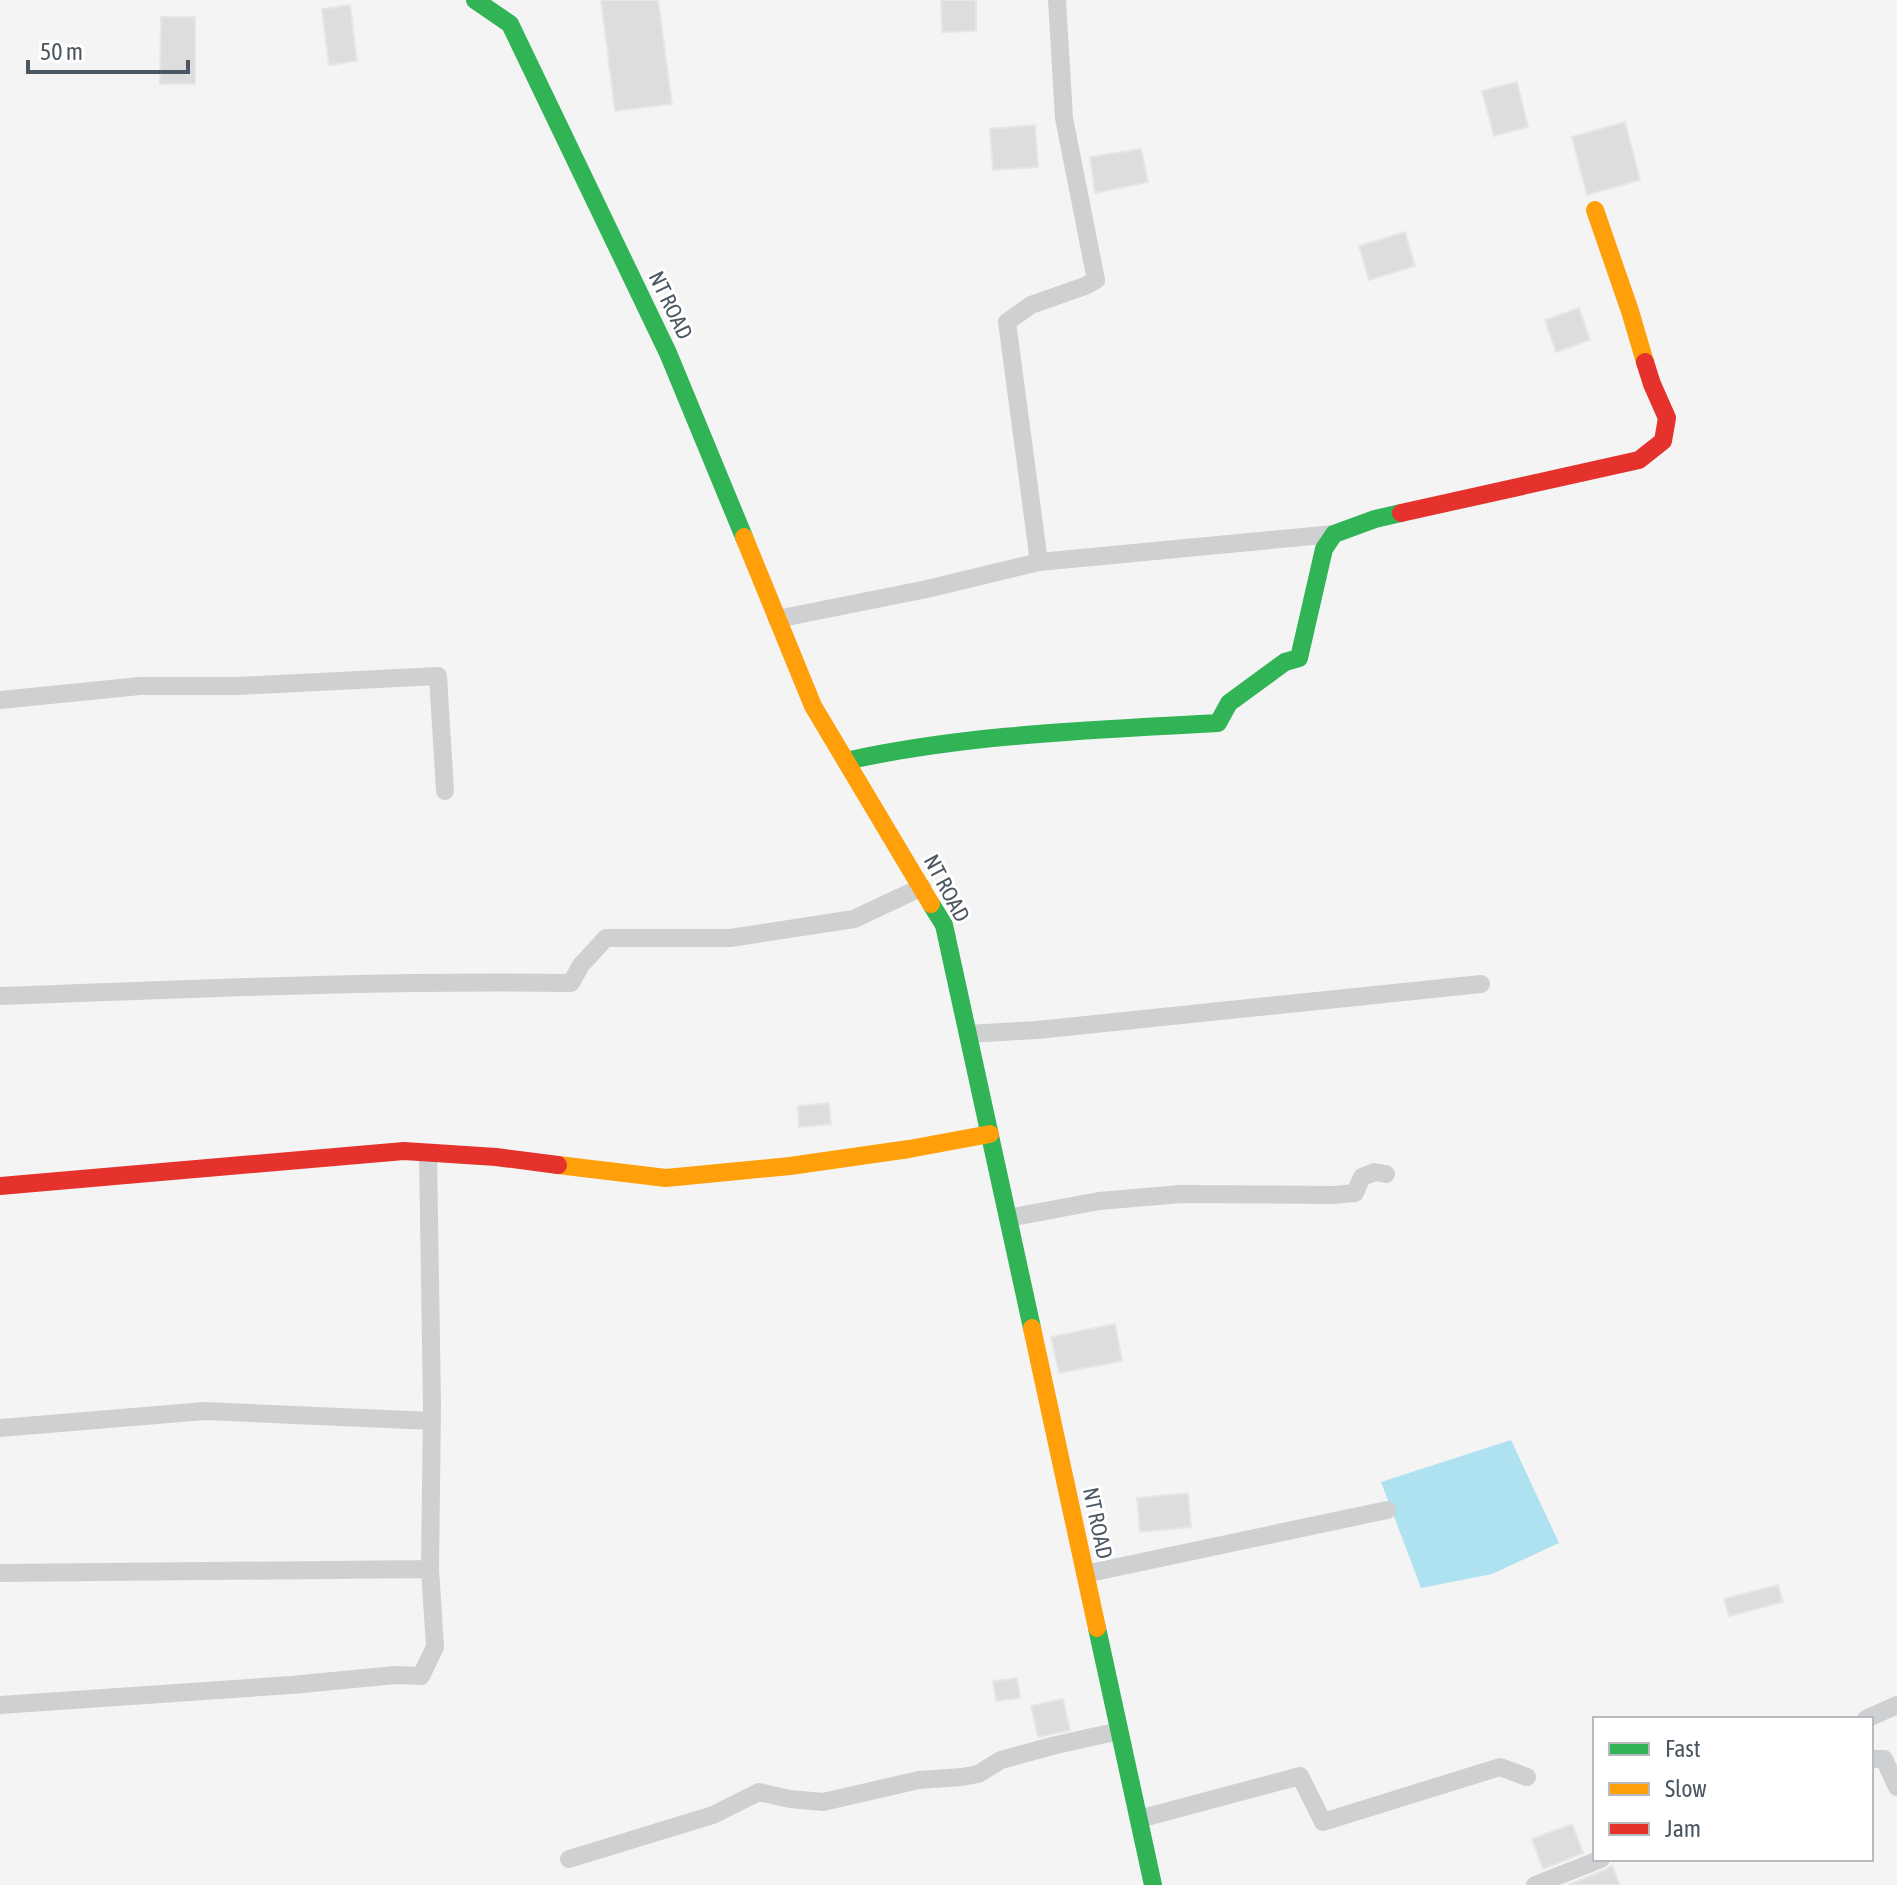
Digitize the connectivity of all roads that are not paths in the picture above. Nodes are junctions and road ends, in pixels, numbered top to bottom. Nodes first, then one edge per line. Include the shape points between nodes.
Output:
1 (475, 0) edge
2 (1057, 0) edge
3 (1595, 210) dead end
4 (1334, 534) junction
5 (1039, 562) junction
6 (777, 619) junction
7 (0, 700) edge
8 (846, 761) junction
9 (445, 791) dead end
10 (922, 887) junction
11 (1481, 984) dead end
12 (0, 996) edge
13 (968, 1034) junction
14 (990, 1134) junction
15 (428, 1153) junction
16 (1386, 1174) dead end
17 (0, 1186) edge
18 (1008, 1218) junction
19 (432, 1421) junction
20 (0, 1428) edge
21 (1387, 1510) dead end
22 (430, 1569) junction
23 (0, 1573) edge
24 (1085, 1574) junction
25 (0, 1705) edge
26 (1897, 1705) edge
27 (1870, 1717) edge
28 (1119, 1731) junction
29 (1873, 1759) edge
30 (1527, 1777) dead end
31 (1897, 1787) edge
32 (1139, 1819) junction
33 (569, 1859) dead end
34 (1596, 1861) edge
35 (1153, 1885) edge
36 (1535, 1885) edge

1 - 6 street, NT ROAD via 510,24 517,38 668,353
2 - 5 street via 1064,118 1096,280 1031,305 1007,322
3 - 4 street via 1667,418 1663,441 1639,460 1375,519
4 - 5 street
4 - 8 street via 1324,549 1299,658 1285,662 1229,703 1218,723 1053,733 895,750
5 - 6 street
6 - 8 street, NT ROAD via 813,706
7 - 9 street via 140,686 438,676
8 - 10 street, NT ROAD
10 - 12 street via 854,919 730,938 606,938 571,983
10 - 13 street, NT ROAD via 944,925
11 - 13 street
13 - 14 street, NT ROAD
14 - 15 street via 805,1164 666,1178
14 - 18 street, NT ROAD
15 - 17 street
15 - 19 street
16 - 18 street via 1362,1177 1355,1193 1181,1194 1099,1201
18 - 24 street, NT ROAD
19 - 20 street via 205,1411
19 - 22 street
21 - 24 street
22 - 23 street
22 - 25 street via 435,1647 421,1676
24 - 28 street, NT ROAD
26 - 27 street
28 - 32 street, NT ROAD
28 - 33 street via 1001,1760 978,1774 919,1780 823,1802 759,1792 713,1815
29 - 31 street via 1884,1759
30 - 32 street via 1500,1767 1323,1822 1300,1776
32 - 35 street, NT ROAD
34 - 36 street

